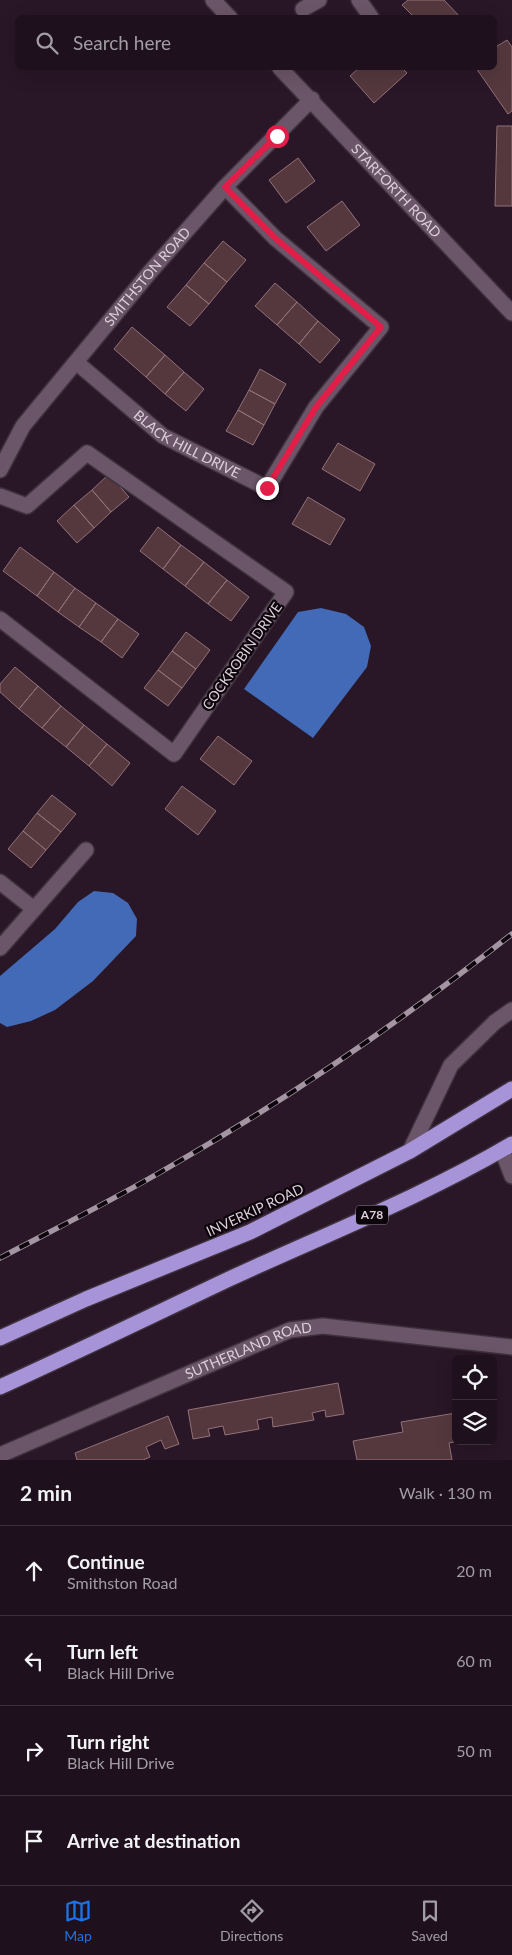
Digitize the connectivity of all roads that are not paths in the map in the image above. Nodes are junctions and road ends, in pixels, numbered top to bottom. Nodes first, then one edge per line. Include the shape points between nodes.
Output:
1 (213, 0) edge
2 (319, 0) edge
3 (358, 0) edge
4 (303, 9) dead end
5 (227, 15) edge
6 (369, 15) edge
7 (282, 70) edge
8 (312, 99) junction
9 (225, 187) junction
10 (512, 313) edge
11 (76, 362) junction
12 (0, 470) edge
13 (0, 496) edge
14 (0, 619) edge
15 (86, 850) dead end
16 (0, 882) edge
17 (34, 909) junction
18 (0, 948) edge
19 (512, 1010) edge
20 (512, 1089) edge
21 (507, 1147) edge
22 (410, 1151) junction
23 (512, 1176) edge
24 (0, 1338) edge
25 (512, 1347) edge
26 (0, 1387) edge
27 (0, 1455) edge

1 - 5 street
2 - 4 street
3 - 6 street
7 - 8 street, STARFORTH ROAD
8 - 9 street, SMITHSTON ROAD
8 - 10 street, STARFORTH ROAD
9 - 11 street, SMITHSTON ROAD
9 - 11 street, BLACK HILL DRIVE via 275,238 381,327 316,407 267,488 163,436
11 - 12 street, SMITHSTON ROAD via 23,426
13 - 14 street, COCKROBIN DRIVE via 26,506 87,453 286,592 174,754
15 - 17 street
16 - 17 street
17 - 18 street
19 - 22 street via 451,1065
20 - 22 highway, INVERKIP ROAD
21 - 23 street
21 - 26 highway, A78 via 381,1212 229,1279
22 - 24 highway, INVERKIP ROAD via 250,1232
25 - 27 street, SUTHERLAND ROAD via 323,1326 290,1330

